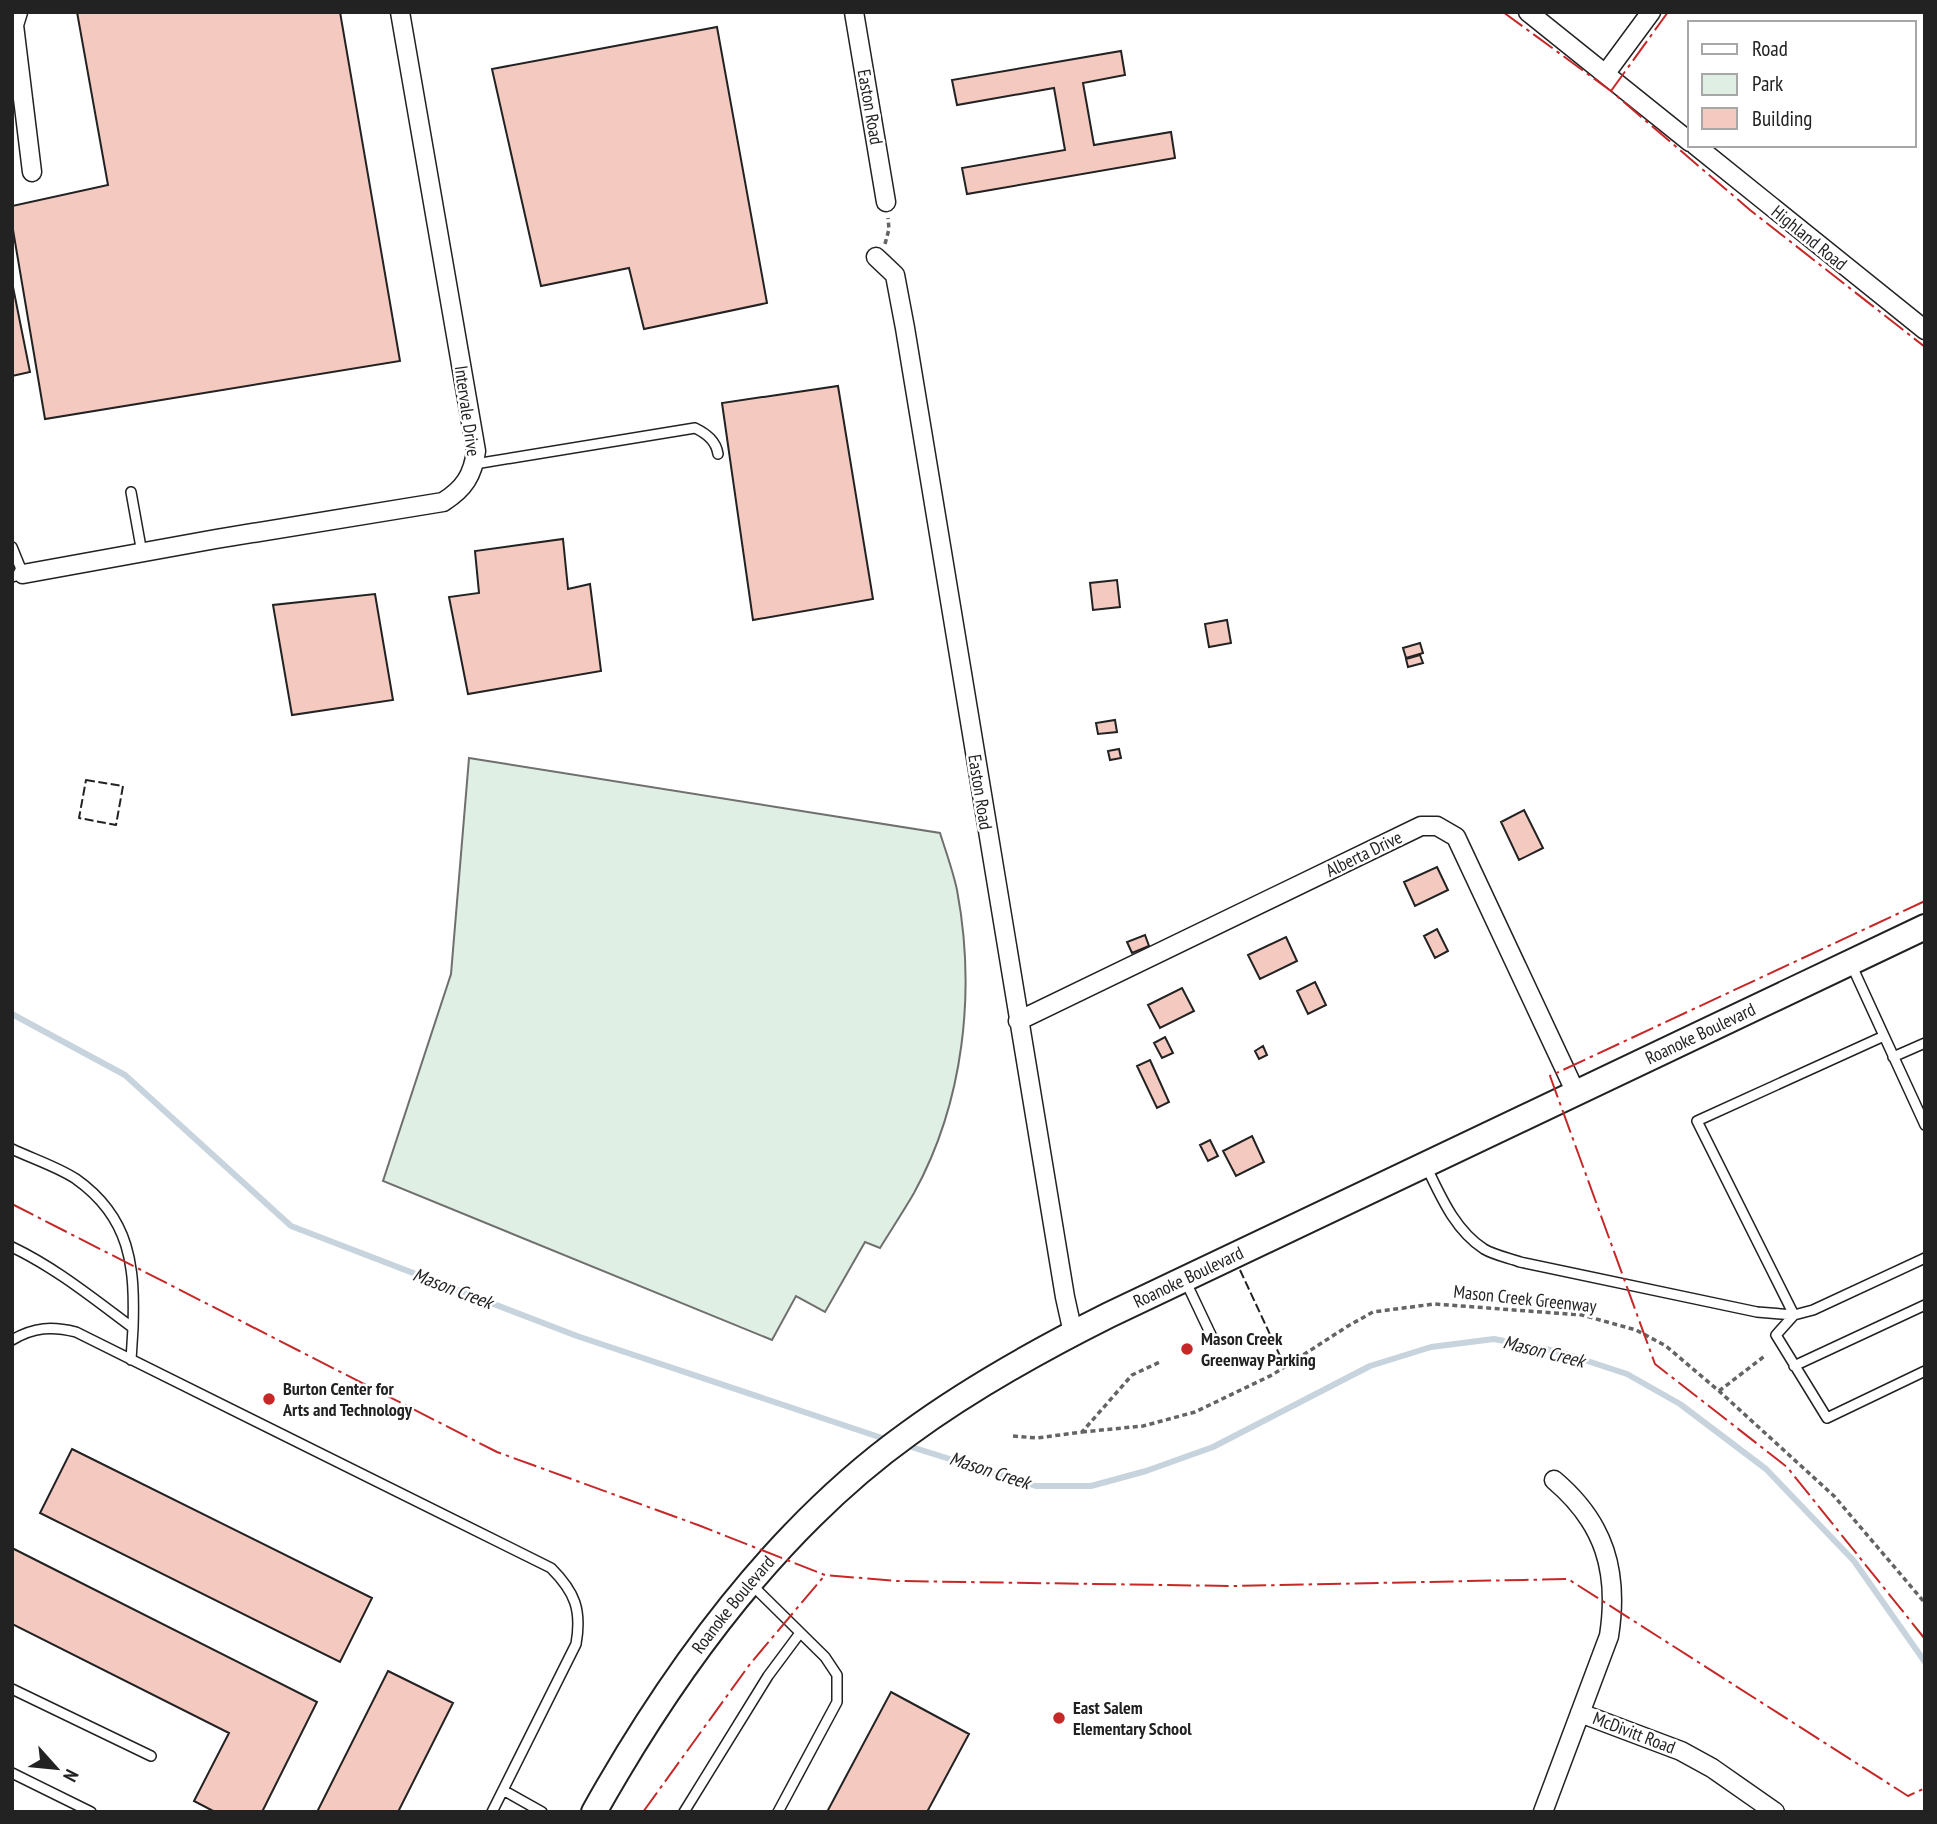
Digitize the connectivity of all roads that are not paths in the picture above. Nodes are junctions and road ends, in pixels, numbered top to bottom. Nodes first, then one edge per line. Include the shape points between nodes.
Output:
1 (18, 12) edge
2 (400, 12) edge
3 (854, 12) edge
4 (1528, 12) edge
5 (1651, 12) edge
6 (1606, 73) junction
7 (1688, 140) edge
8 (1697, 147) edge
9 (32, 172) dead end
10 (886, 202) road end
11 (876, 257) road end
12 (1925, 330) edge
13 (718, 454) dead end
14 (475, 464) junction
15 (131, 492) dead end
16 (12, 547) edge
17 (142, 553) junction
18 (18, 576) edge
19 (1925, 927) edge
20 (1851, 963) junction
21 (1018, 1021) junction
22 (1884, 1036) junction
23 (1925, 1043) edge
24 (1893, 1057) junction
25 (1576, 1093) junction
26 (1925, 1125) edge
27 (12, 1149) edge
28 (1425, 1165) junction
29 (12, 1247) edge
30 (1925, 1258) edge
31 (1184, 1278) junction
32 (1925, 1305) edge
33 (1794, 1315) junction
34 (133, 1328) junction
35 (1073, 1333) junction
36 (1212, 1337) dead end
37 (12, 1340) edge
38 (131, 1360) junction
39 (1794, 1366) junction
40 (1925, 1371) edge
41 (1554, 1480) dead end
42 (751, 1584) junction
43 (800, 1633) junction
44 (12, 1689) edge
45 (1580, 1713) junction
46 (151, 1756) dead end
47 (12, 1773) edge
48 (503, 1790) junction
49 (91, 1812) edge
50 (492, 1812) edge
51 (542, 1812) edge
52 (594, 1812) edge
53 (684, 1812) edge
54 (778, 1812) edge
55 (1543, 1812) edge
56 (1775, 1812) edge

1 - 9 street via 14,25
2 - 14 street, Intervale Drive
3 - 10 street, Easton Road
4 - 6 street
5 - 6 street
6 - 7 street
8 - 12 street, Highland Road
11 - 21 street, Easton Road via 895,275 903,315
13 - 14 lane via 706,433 695,428
14 - 17 street, Intervale Drive via 466,484 443,502
15 - 17 lane
16 - 18 lane
17 - 18 street, Intervale Drive
19 - 20 main road, Roanoke Boulevard
20 - 22 lane
20 - 25 main road, Roanoke Boulevard
21 - 25 street, Alberta Drive via 1421,826 1437,825 1456,837
21 - 35 street, Easton Road
22 - 24 lane
22 - 33 lane via 1697,1121
23 - 24 lane
24 - 26 lane
25 - 28 main road, Roanoke Boulevard
27 - 34 lane via 75,1178 113,1217 132,1263
28 - 31 main road, Roanoke Boulevard
28 - 33 lane via 1465,1234 1485,1250 1520,1262 1757,1312
29 - 34 lane via 78,1286
30 - 33 lane
31 - 35 main road, Roanoke Boulevard
31 - 36 lane
32 - 39 lane
33 - 39 lane via 1776,1335
34 - 38 lane
35 - 42 main road, Roanoke Boulevard via 1003,1370 905,1436 797,1532
37 - 38 lane via 41,1328 59,1328
38 - 48 lane via 534,1558 566,1583 577,1611 576,1644
39 - 40 lane via 1827,1418
41 - 45 street via 1584,1510 1598,1533 1613,1583 1609,1636
42 - 43 lane
42 - 52 main road, Roanoke Boulevard via 668,1691
43 - 53 lane
43 - 54 lane via 837,1675 837,1702
44 - 46 lane
45 - 55 street, McDivitt Road
45 - 56 street, McDivitt Road via 1681,1751
47 - 49 lane
48 - 50 lane
48 - 51 lane

